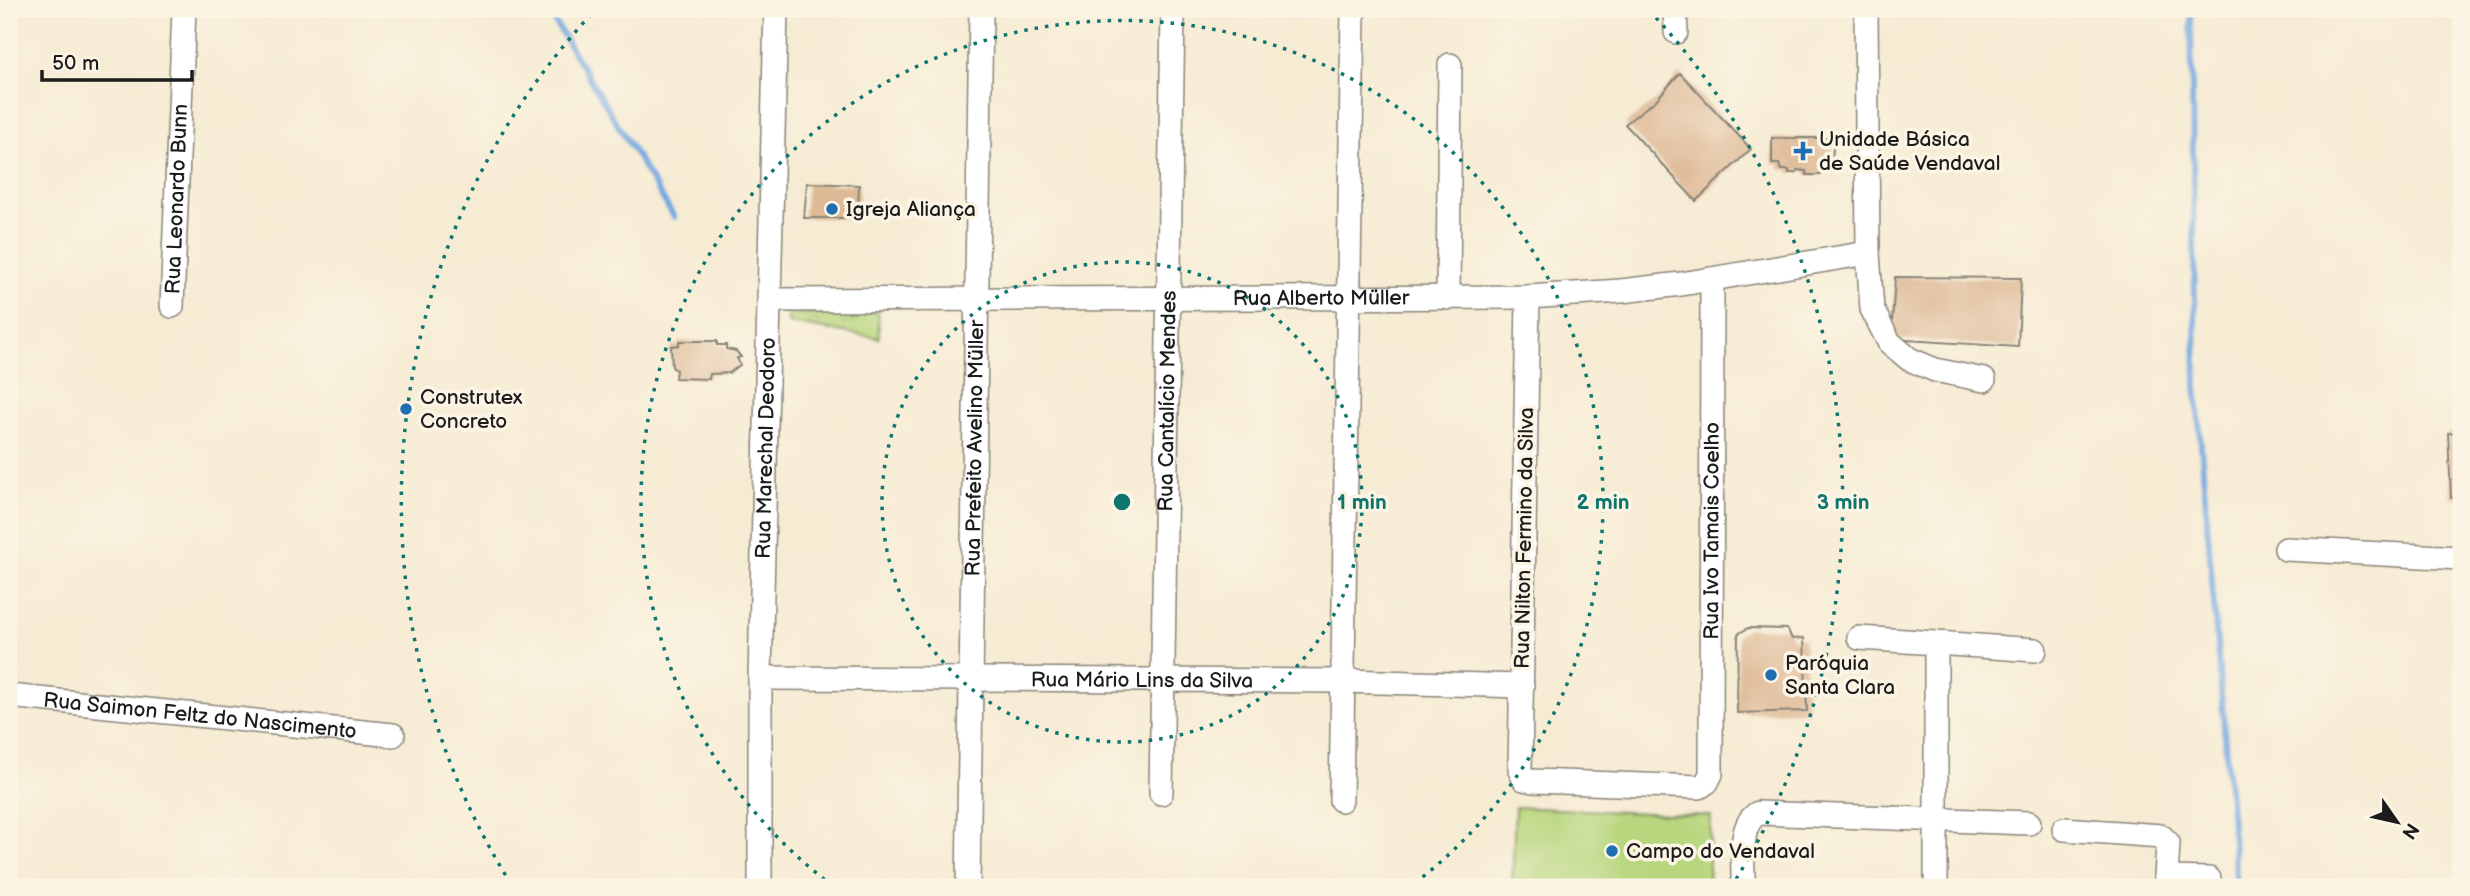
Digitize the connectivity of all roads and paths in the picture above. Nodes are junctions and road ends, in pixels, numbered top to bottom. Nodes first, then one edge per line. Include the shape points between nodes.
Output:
1 (184, 9) edge
2 (776, 9) edge
3 (981, 9) edge
4 (1173, 9) edge
5 (1353, 9) edge
6 (1675, 9) edge
7 (1866, 9) edge
8 (1676, 32) dead end
9 (1450, 65) dead end
10 (1868, 253) junction
11 (1712, 279) junction
12 (1528, 297) junction
13 (1349, 298) junction
14 (1448, 298) junction
15 (1168, 299) junction
16 (770, 300) junction
17 (976, 300) junction
18 (172, 306) dead end
19 (1984, 380) dead end
20 (2286, 549) dead end
21 (2461, 558) edge
22 (1859, 638) dead end
23 (1936, 643) junction
24 (2035, 650) dead end
25 (760, 678) junction
26 (971, 678) junction
27 (1163, 679) junction
28 (1343, 681) junction
29 (1522, 686) junction
30 (9, 696) edge
31 (393, 735) dead end
32 (1524, 779) joint
33 (1161, 793) dead end
34 (1341, 800) dead end
35 (1936, 819) junction
36 (2029, 823) dead end
37 (2064, 829) dead end
38 (2209, 879) dead end
39 (2166, 883) edge
40 (760, 887) edge
41 (968, 887) edge
42 (1743, 887) edge
43 (1936, 887) edge

1 - 18 street, Rua Leonardo Bunn
2 - 16 street, Rua Marechal Deodoro
3 - 17 street, Rua Prefeito Avelino Müller
4 - 15 street, Rua Cantalício Mendes
5 - 13 street
6 - 8 street
7 - 10 street
9 - 14 street
10 - 11 street, Rua Alberto Müller
10 - 19 street via 1872,309 1889,342 1909,359 1935,370
11 - 12 street, Rua Alberto Müller
11 - 32 street, Rua Ivo Tamais Coelho via 1711,774 1700,787
12 - 14 street, Rua Alberto Müller
12 - 29 street, Rua Nilton Fermino da Silva
13 - 14 street, Rua Alberto Müller
13 - 15 street, Rua Alberto Müller
13 - 28 street
15 - 17 street, Rua Alberto Müller
15 - 27 street, Rua Cantalício Mendes
16 - 17 street, Rua Alberto Müller
16 - 25 street, Rua Marechal Deodoro
17 - 26 street, Rua Prefeito Avelino Müller
20 - 21 street
22 - 23 street
23 - 24 street
23 - 35 street
25 - 26 street, Rua Mário Lins da Silva
25 - 40 street, Rua Marechal Deodoro
26 - 27 street, Rua Mário Lins da Silva
26 - 41 street, Rua Prefeito Avelino Müller
27 - 28 street, Rua Mário Lins da Silva
27 - 33 street, Rua Cantalício Mendes
28 - 29 street, Rua Mário Lins da Silva
28 - 34 street
29 - 32 street, Rua Nilton Fermino da Silva via 1520,770
30 - 31 street, Rua Saimon Feltz do Nascimento
35 - 36 street
35 - 42 street via 1758,813 1745,830
35 - 43 street
37 - 39 street via 2161,836 2168,843
38 - 39 street

